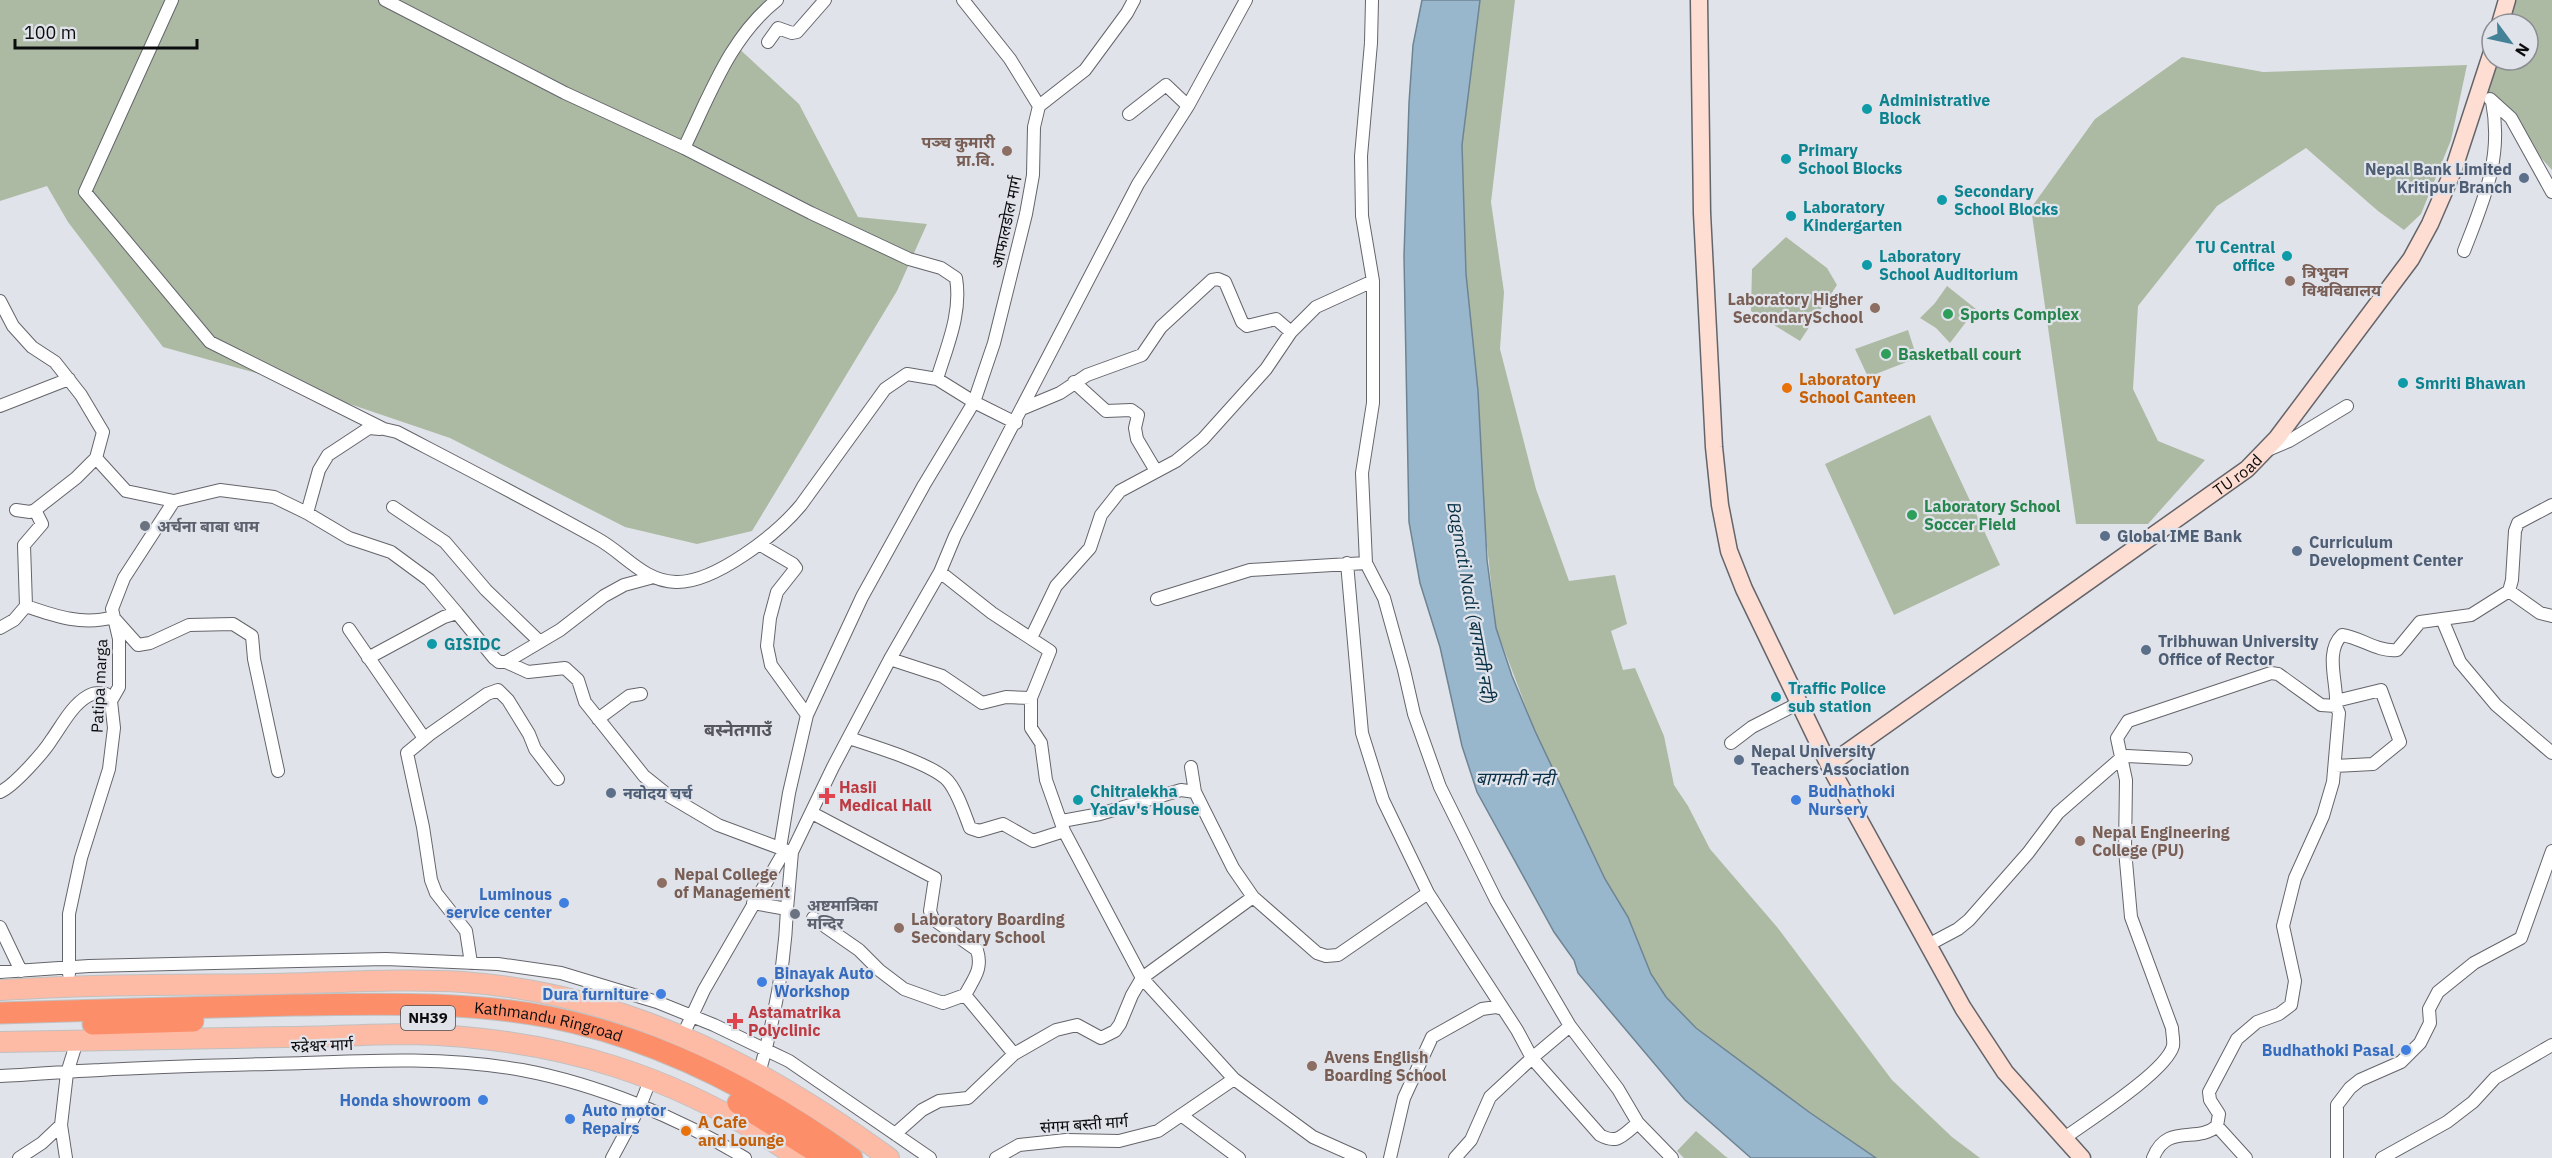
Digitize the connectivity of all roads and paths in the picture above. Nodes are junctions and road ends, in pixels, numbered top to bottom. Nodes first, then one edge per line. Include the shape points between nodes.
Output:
1 (172, 0) edge
2 (386, 0) edge
3 (777, 0) edge
4 (825, 0) edge
5 (963, 0) edge
6 (1134, 0) edge
7 (1246, 0) edge
8 (1372, 0) edge
9 (1699, 0) edge
10 (768, 42) dead end
11 (2490, 72) edge
12 (2487, 95) junction
13 (1039, 105) junction
14 (1188, 106) junction
15 (1129, 114) dead end
16 (684, 148) junction
17 (2552, 192) edge
18 (2464, 251) dead end
19 (1373, 281) junction
20 (0, 301) edge
21 (1291, 332) junction
22 (69, 379) junction
23 (937, 379) junction
24 (1074, 382) junction
25 (974, 402) junction
26 (0, 406) edge
27 (2347, 406) dead end
28 (1024, 408) junction
29 (1016, 423) junction
30 (384, 429) junction
31 (2264, 452) junction
32 (96, 458) junction
33 (1156, 471) junction
34 (174, 501) junction
35 (2552, 505) edge
36 (393, 507) dead end
37 (16, 510) dead end
38 (35, 510) junction
39 (307, 513) junction
40 (759, 544) junction
41 (1347, 563) junction
42 (1366, 563) junction
43 (940, 572) junction
44 (650, 578) junction
45 (2509, 591) junction
46 (1157, 599) dead end
47 (26, 606) junction
48 (457, 613) junction
49 (2552, 616) edge
50 (113, 617) junction
51 (2442, 619) junction
52 (0, 628) edge
53 (349, 629) dead end
54 (1030, 638) junction
55 (539, 641) junction
56 (368, 658) junction
57 (890, 659) junction
58 (506, 662) junction
59 (641, 694) dead end
60 (1031, 698) junction
61 (111, 701) junction
62 (1799, 703) junction
63 (2336, 704) junction
64 (807, 715) junction
65 (598, 719) junction
66 (424, 738) junction
67 (849, 738) junction
68 (1731, 743) dead end
69 (2552, 753) edge
70 (2120, 759) junction
71 (2186, 759) dead end
72 (1829, 765) junction
73 (2335, 766) junction
74 (1191, 767) dead end
75 (278, 771) dead end
76 (558, 779) dead end
77 (0, 792) edge
78 (1195, 792) junction
79 (812, 813) junction
80 (1063, 826) junction
81 (785, 850) junction
82 (2552, 851) edge
83 (1428, 893) junction
84 (1253, 897) junction
85 (753, 903) junction
86 (787, 909) junction
87 (813, 918) dead end
88 (0, 927) edge
89 (1928, 945) junction
90 (471, 963) junction
91 (21, 971) junction
92 (0, 972) edge
93 (70, 977) junction
94 (1142, 978) junction
95 (0, 990) edge
96 (965, 995) junction
97 (1503, 1009) junction
98 (0, 1013) edge
99 (691, 1016) junction
100 (1570, 1026) junction
101 (0, 1027) edge
102 (683, 1035) junction
103 (77, 1041) junction
104 (0, 1042) edge
105 (2552, 1046) edge
106 (766, 1050) junction
107 (1014, 1054) junction
108 (1532, 1058) junction
109 (69, 1068) junction
110 (759, 1074) junction
111 (0, 1076) edge
112 (651, 1078) junction
113 (1234, 1079) junction
114 (640, 1106) junction
115 (1181, 1115) junction
116 (1638, 1123) junction
117 (61, 1125) junction
118 (2217, 1126) junction
119 (895, 1134) junction
120 (2063, 1139) junction
121 (19, 1158) edge
122 (66, 1158) edge
123 (612, 1158) edge
124 (745, 1158) edge
125 (798, 1158) edge
126 (826, 1158) edge
127 (852, 1158) edge
128 (889, 1158) edge
129 (930, 1158) edge
130 (996, 1158) edge
131 (1239, 1158) edge
132 (1360, 1158) edge
133 (1390, 1158) edge
134 (1455, 1158) edge
135 (1672, 1158) edge
136 (2082, 1158) edge
137 (2153, 1158) edge
138 (2246, 1158) edge
139 (2337, 1158) edge
140 (2382, 1158) edge

1 - 30 street via 85,192 210,342
2 - 16 street via 565,93
3 - 16 street via 760,13 735,44
4 - 10 street via 797,32 778,28
5 - 13 street via 1010,59
6 - 13 street via 1085,70
7 - 14 street
8 - 19 street via 1360,156 1362,216
9 - 62 main road via 1702,213 1720,505 1729,551 1744,589
11 - 12 main road, TU road
12 - 17 street via 2511,118
12 - 18 street via 2496,134 2493,169
12 - 31 main road, TU road via 2411,259
13 - 25 street, आफालडोल मार्ग via 1034,127 1034,175 1026,214 994,343
14 - 15 street via 1166,85
14 - 28 street via 1138,184
16 - 23 street via 811,213 909,259 941,268 956,279 957,311
19 - 21 street via 1316,306
19 - 42 street via 1373,403 1362,473
20 - 22 street via 13,326
21 - 24 street via 1276,320 1247,326 1225,282 1212,280 1161,327 1142,355
21 - 33 street via 1266,369 1210,432 1176,461
22 - 26 street
22 - 32 street via 103,432
23 - 25 street
23 - 40 street via 907,374 885,389 790,519
24 - 28 street via 1060,393
24 - 33 street via 1106,411 1131,410 1138,415 1137,439
25 - 29 street
25 - 64 street, आफालडोल मार्ग via 862,597
27 - 31 street
28 - 29 street
29 - 43 street
30 - 39 street via 369,428 328,455
30 - 44 street via 397,432 601,540
31 - 72 main road, TU road via 2247,469
32 - 34 street via 126,491
32 - 38 street
33 - 54 street via 1120,491 1101,515 1090,548 1056,586
34 - 39 street via 220,490 274,497
34 - 50 street, Patipa marga via 124,578 112,609
35 - 45 street via 2518,523
36 - 55 street via 445,542 486,590
37 - 38 street
38 - 47 street via 42,525 24,545
39 - 48 street via 336,532 391,552 417,569
40 - 44 street via 736,560 689,581
40 - 64 street via 795,568 777,592 767,646 771,665
41 - 42 street
41 - 46 street via 1250,570
41 - 83 street via 1362,733 1383,801
42 - 100 street via 1384,598 1414,714 1440,787 1496,900
43 - 54 street
43 - 57 street
44 - 55 street via 604,596
45 - 49 street via 2540,613
45 - 51 street via 2471,615
47 - 50 street via 68,620 100,621
47 - 52 street
48 - 56 street
48 - 58 street via 494,658
50 - 61 street, Patipa marga via 119,639 118,687
50 - 75 street via 138,645 189,625 233,624 252,636
51 - 63 street via 2420,622 2397,650 2386,651 2342,635 2334,655
51 - 69 street via 2460,662 2496,705
53 - 56 street
54 - 60 street via 1050,651
55 - 58 street
56 - 66 street
57 - 60 street via 942,676 982,704 1006,697
57 - 67 street
58 - 65 street via 528,672 565,668 578,680 585,702
59 - 65 street via 628,696
60 - 80 street via 1031,728 1041,743 1046,780
61 - 77 street via 106,694 88,696 60,725 52,740
61 - 93 street, Patipa marga via 114,728 109,769 81,858 69,914
62 - 68 street via 1752,727
62 - 72 main road
63 - 70 street via 2321,705 2271,673 2128,721 2117,738
63 - 73 street via 2339,713
63 - 73 street via 2381,690 2400,742 2373,764
64 - 81 street, आफालडोल मार्ग via 789,793
65 - 81 street via 644,776 669,796 718,825
66 - 76 street via 498,690 529,734 534,749
66 - 90 street via 407,753 426,857 436,893 466,931
67 - 79 street
67 - 80 street via 916,762 946,778 970,828 979,831 1003,824 1033,841
70 - 71 street
70 - 89 street via 2058,813 1969,920
70 - 120 street via 2126,780 2125,850 2131,917 2172,1028 2173,1047 2137,1086
72 - 89 main road
73 - 118 street via 2323,816 2295,878 2283,926 2295,981 2291,1005 2258,1022 2237,1039 2209,1092 2219,1114
74 - 78 street
78 - 80 street via 1181,790
78 - 84 street via 1233,868
79 - 81 street
79 - 96 street via 935,878 930,911 933,920 977,950 980,957 981,966
80 - 94 street
81 - 85 street
81 - 86 street, आफालडोल मार्ग
82 - 139 street via 2521,938 2474,963 2438,992 2420,1042 2401,1062 2360,1080 2337,1105
83 - 84 street via 1338,955 1326,956 1317,953
83 - 97 street
84 - 94 street
85 - 86 street
85 - 99 street
86 - 106 street, आफालडोल मार्ग
87 - 96 street via 859,950 904,989 943,1003
88 - 91 street
89 - 120 main road via 2005,1072
90 - 93 street via 386,958
90 - 99 street via 561,973
91 - 92 street
91 - 93 street
93 - 95 main road
93 - 102 main road via 464,982 573,999
94 - 107 street via 1115,1031 1101,1038 1077,1025 1056,1030
94 - 113 street
96 - 107 street
97 - 108 street
97 - 133 street via 1482,1009 1432,1037 1404,1098
98 - 127 highway, Kathmandu Ringroad / NH39 via 380,1003 467,1007 548,1017 619,1036 692,1064 784,1113
99 - 102 street
99 - 106 street
100 - 108 street
100 - 116 street via 1618,1089
101 - 126 highway, Kathmandu Ringroad / NH39 via 412,1018 489,1022 541,1030 614,1048 702,1084
102 - 110 main road
103 - 104 main road
103 - 109 street
103 - 112 main road via 411,1034 547,1048
105 - 140 street via 2495,1078 2447,1122
106 - 110 street, आफालडोल मार्ग
106 - 119 street via 789,1061
107 - 119 street via 968,1098 939,1101
108 - 116 street via 1600,1135 1617,1140
108 - 134 street via 1490,1097 1471,1140
109 - 111 street, रुद्रेश्वर मार्ग
109 - 114 street, रुद्रेश्वर मार्ग via 441,1061 578,1083
109 - 117 street
110 - 128 main road
112 - 114 street
112 - 125 main road via 699,1099
113 - 115 street, संगम बस्ती मार्ग
113 - 132 street via 1313,1137
114 - 123 street
114 - 124 street, रुद्रेश्वर मार्ग
115 - 130 street, संगम बस्ती मार्ग via 1158,1131 1119,1141 1066,1140 1019,1145
115 - 131 street
116 - 135 street
117 - 121 street
117 - 122 street
118 - 137 street via 2199,1134 2173,1137 2163,1143
118 - 138 street
119 - 129 street
120 - 136 main road

